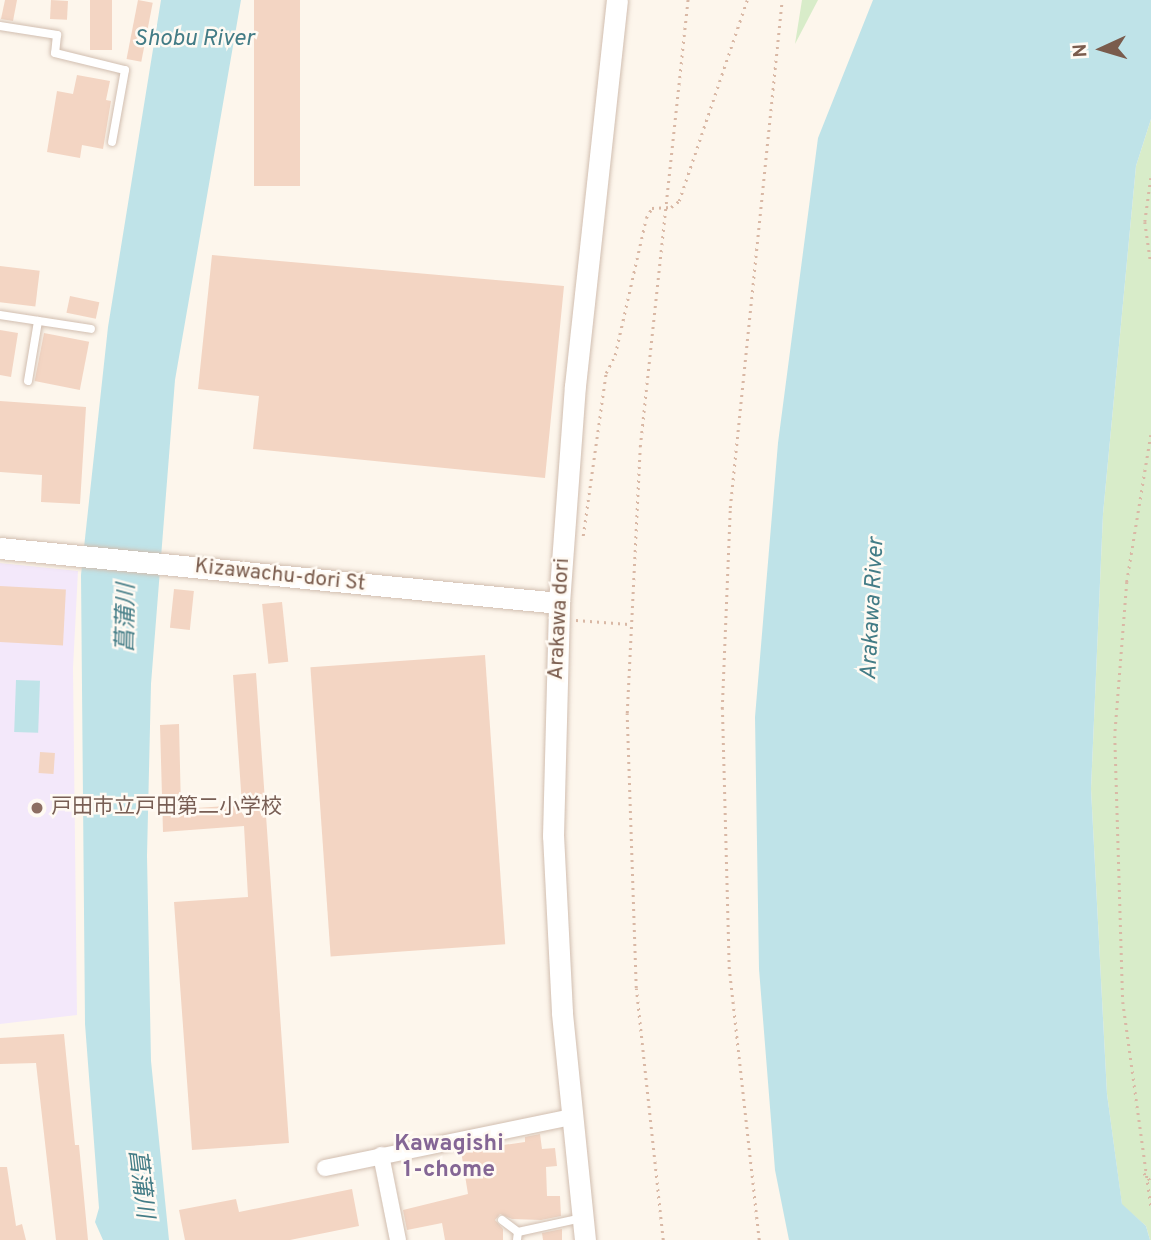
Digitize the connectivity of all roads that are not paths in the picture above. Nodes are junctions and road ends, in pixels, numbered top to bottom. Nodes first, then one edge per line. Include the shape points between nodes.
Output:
1 (617, 0) edge
2 (0, 26) edge
3 (112, 142) dead end
4 (0, 314) edge
5 (38, 321) junction
6 (91, 329) dead end
7 (28, 381) dead end
8 (0, 548) edge
9 (559, 611) junction
10 (571, 1117) junction
11 (381, 1154) junction
12 (325, 1168) dead end
13 (583, 1218) junction
14 (502, 1220) dead end
15 (517, 1236) edge
16 (398, 1240) edge
17 (585, 1240) edge

1 - 9 street, Arakawa dori via 575,386
2 - 3 lane via 57,36 55,53 125,70
4 - 5 lane
5 - 6 lane
5 - 7 lane
8 - 9 street, Kizawachu-dori St
9 - 10 street, Arakawa dori via 552,836
10 - 11 street
10 - 13 street, Arakawa dori
11 - 12 street
11 - 16 street
13 - 15 lane
13 - 17 street, Arakawa dori
14 - 15 lane

